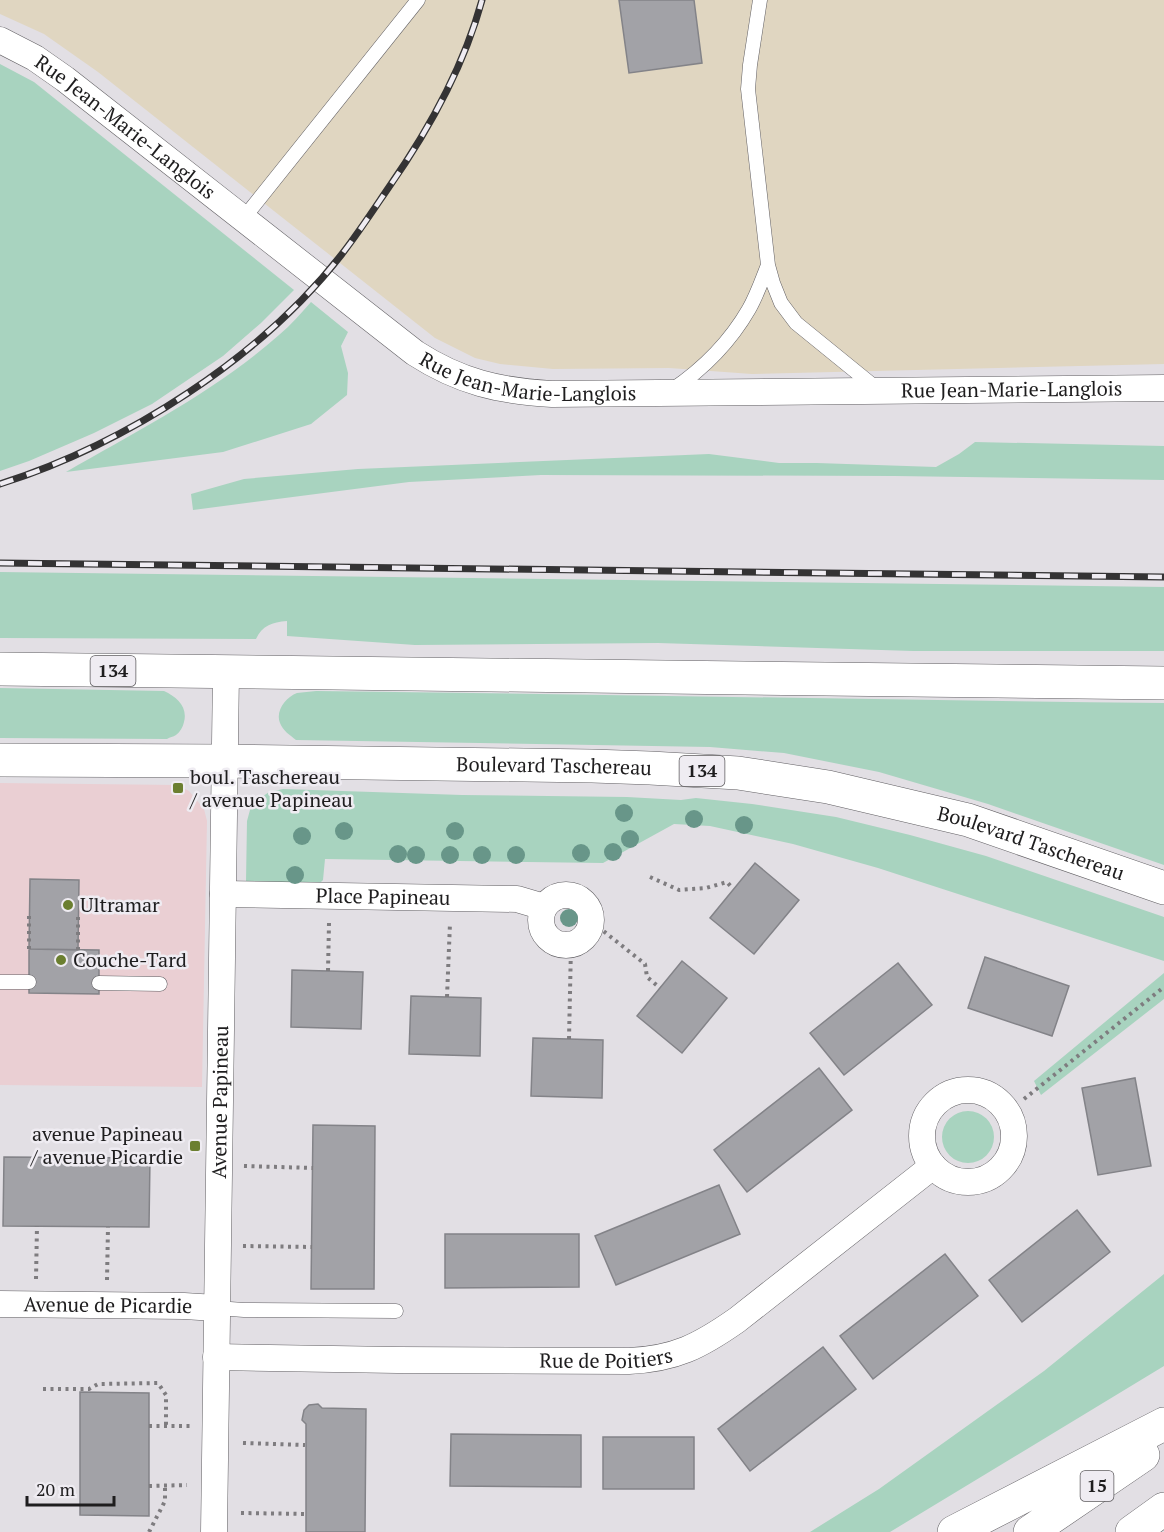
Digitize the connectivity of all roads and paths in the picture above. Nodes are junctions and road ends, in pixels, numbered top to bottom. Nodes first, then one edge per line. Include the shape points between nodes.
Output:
1 (418, 0) edge
2 (760, 0) edge
3 (0, 40) edge
4 (243, 219) junction
5 (768, 265) junction
6 (1164, 388) edge
7 (880, 391) junction
8 (667, 393) junction
9 (0, 669) edge
10 (226, 672) junction
11 (1164, 683) edge
12 (0, 760) edge
13 (224, 761) junction
14 (651, 877) dead end
15 (1164, 888) edge
16 (733, 890) dead end
17 (223, 894) junction
18 (328, 896) junction
19 (451, 898) junction
20 (544, 907) junction
21 (30, 915) dead end
22 (78, 916) dead end
23 (592, 922) junction
24 (571, 946) junction
25 (29, 949) dead end
26 (78, 950) dead end
27 (328, 971) dead end
28 (0, 982) edge
29 (29, 982) dead end
30 (99, 983) dead end
31 (160, 984) dead end
32 (1164, 987) edge
33 (660, 988) dead end
34 (447, 997) dead end
35 (569, 1039) dead end
36 (1024, 1099) dead end
37 (219, 1166) junction
38 (933, 1166) dead end
39 (313, 1168) dead end
40 (37, 1226) dead end
41 (108, 1227) dead end
42 (217, 1245) junction
43 (312, 1247) dead end
44 (0, 1304) edge
45 (36, 1304) junction
46 (106, 1305) junction
47 (216, 1308) junction
48 (396, 1311) dead end
49 (216, 1357) junction
50 (43, 1389) dead end
51 (1164, 1424) edge
52 (149, 1426) dead end
53 (166, 1426) junction
54 (215, 1434) junction
55 (1164, 1440) edge
56 (305, 1445) dead end
57 (165, 1485) junction
58 (215, 1485) junction
59 (149, 1486) dead end
60 (1164, 1509) edge
61 (306, 1514) dead end
62 (215, 1522) edge
63 (149, 1532) edge
64 (954, 1532) edge
65 (1030, 1532) edge
66 (1132, 1532) edge

1 - 4 lane
2 - 5 lane via 748,89
3 - 4 street, Rue Jean-Marie-Langlois via 36,58 65,79
4 - 8 street, Rue Jean-Marie-Langlois via 415,353 454,375 524,392
5 - 7 lane via 781,303 796,323
5 - 8 lane via 737,327 705,365
6 - 7 street, Rue Jean-Marie-Langlois
7 - 8 street, Rue Jean-Marie-Langlois
9 - 10 main road, 134
10 - 11 main road, 134
10 - 13 street, Avenue Papineau
12 - 13 main road, Boulevard Taschereau / 134
13 - 15 main road, Boulevard Taschereau / 134 via 627,767 776,778 968,820
13 - 17 street, Avenue Papineau
14 - 16 path via 679,891 727,882
17 - 18 street, Place Papineau
17 - 37 street, Avenue Papineau
18 - 19 street, Place Papineau
18 - 27 path
19 - 20 street, Place Papineau via 516,899
19 - 34 path
20 - 23 street via 557,896 574,896 588,906
20 - 24 street via 543,931 555,943
21 - 25 path
22 - 26 path
23 - 24 street via 585,938
23 - 33 path via 645,964 647,977
24 - 35 path
28 - 29 lane
30 - 31 lane
32 - 36 path
37 - 39 path
37 - 42 street, Avenue Papineau
38 - 49 street, Rue de Poitiers via 737,1320 705,1341 670,1356 629,1361
40 - 45 path
41 - 46 path
42 - 43 path
42 - 47 street, Avenue Papineau
44 - 45 street, Avenue de Picardie
45 - 46 street, Avenue de Picardie
46 - 47 street, Avenue de Picardie
47 - 48 lane
47 - 49 street, Avenue Papineau
49 - 54 street, Avenue Papineau
50 - 53 path via 158,1383 166,1395
51 - 64 main road
52 - 53 path
53 - 54 path
54 - 56 path
54 - 58 street, Avenue Papineau
55 - 65 main road, 15
57 - 58 path
57 - 59 path
57 - 63 path via 165,1501
58 - 62 street, Avenue Papineau
60 - 66 main road
61 - 62 path

